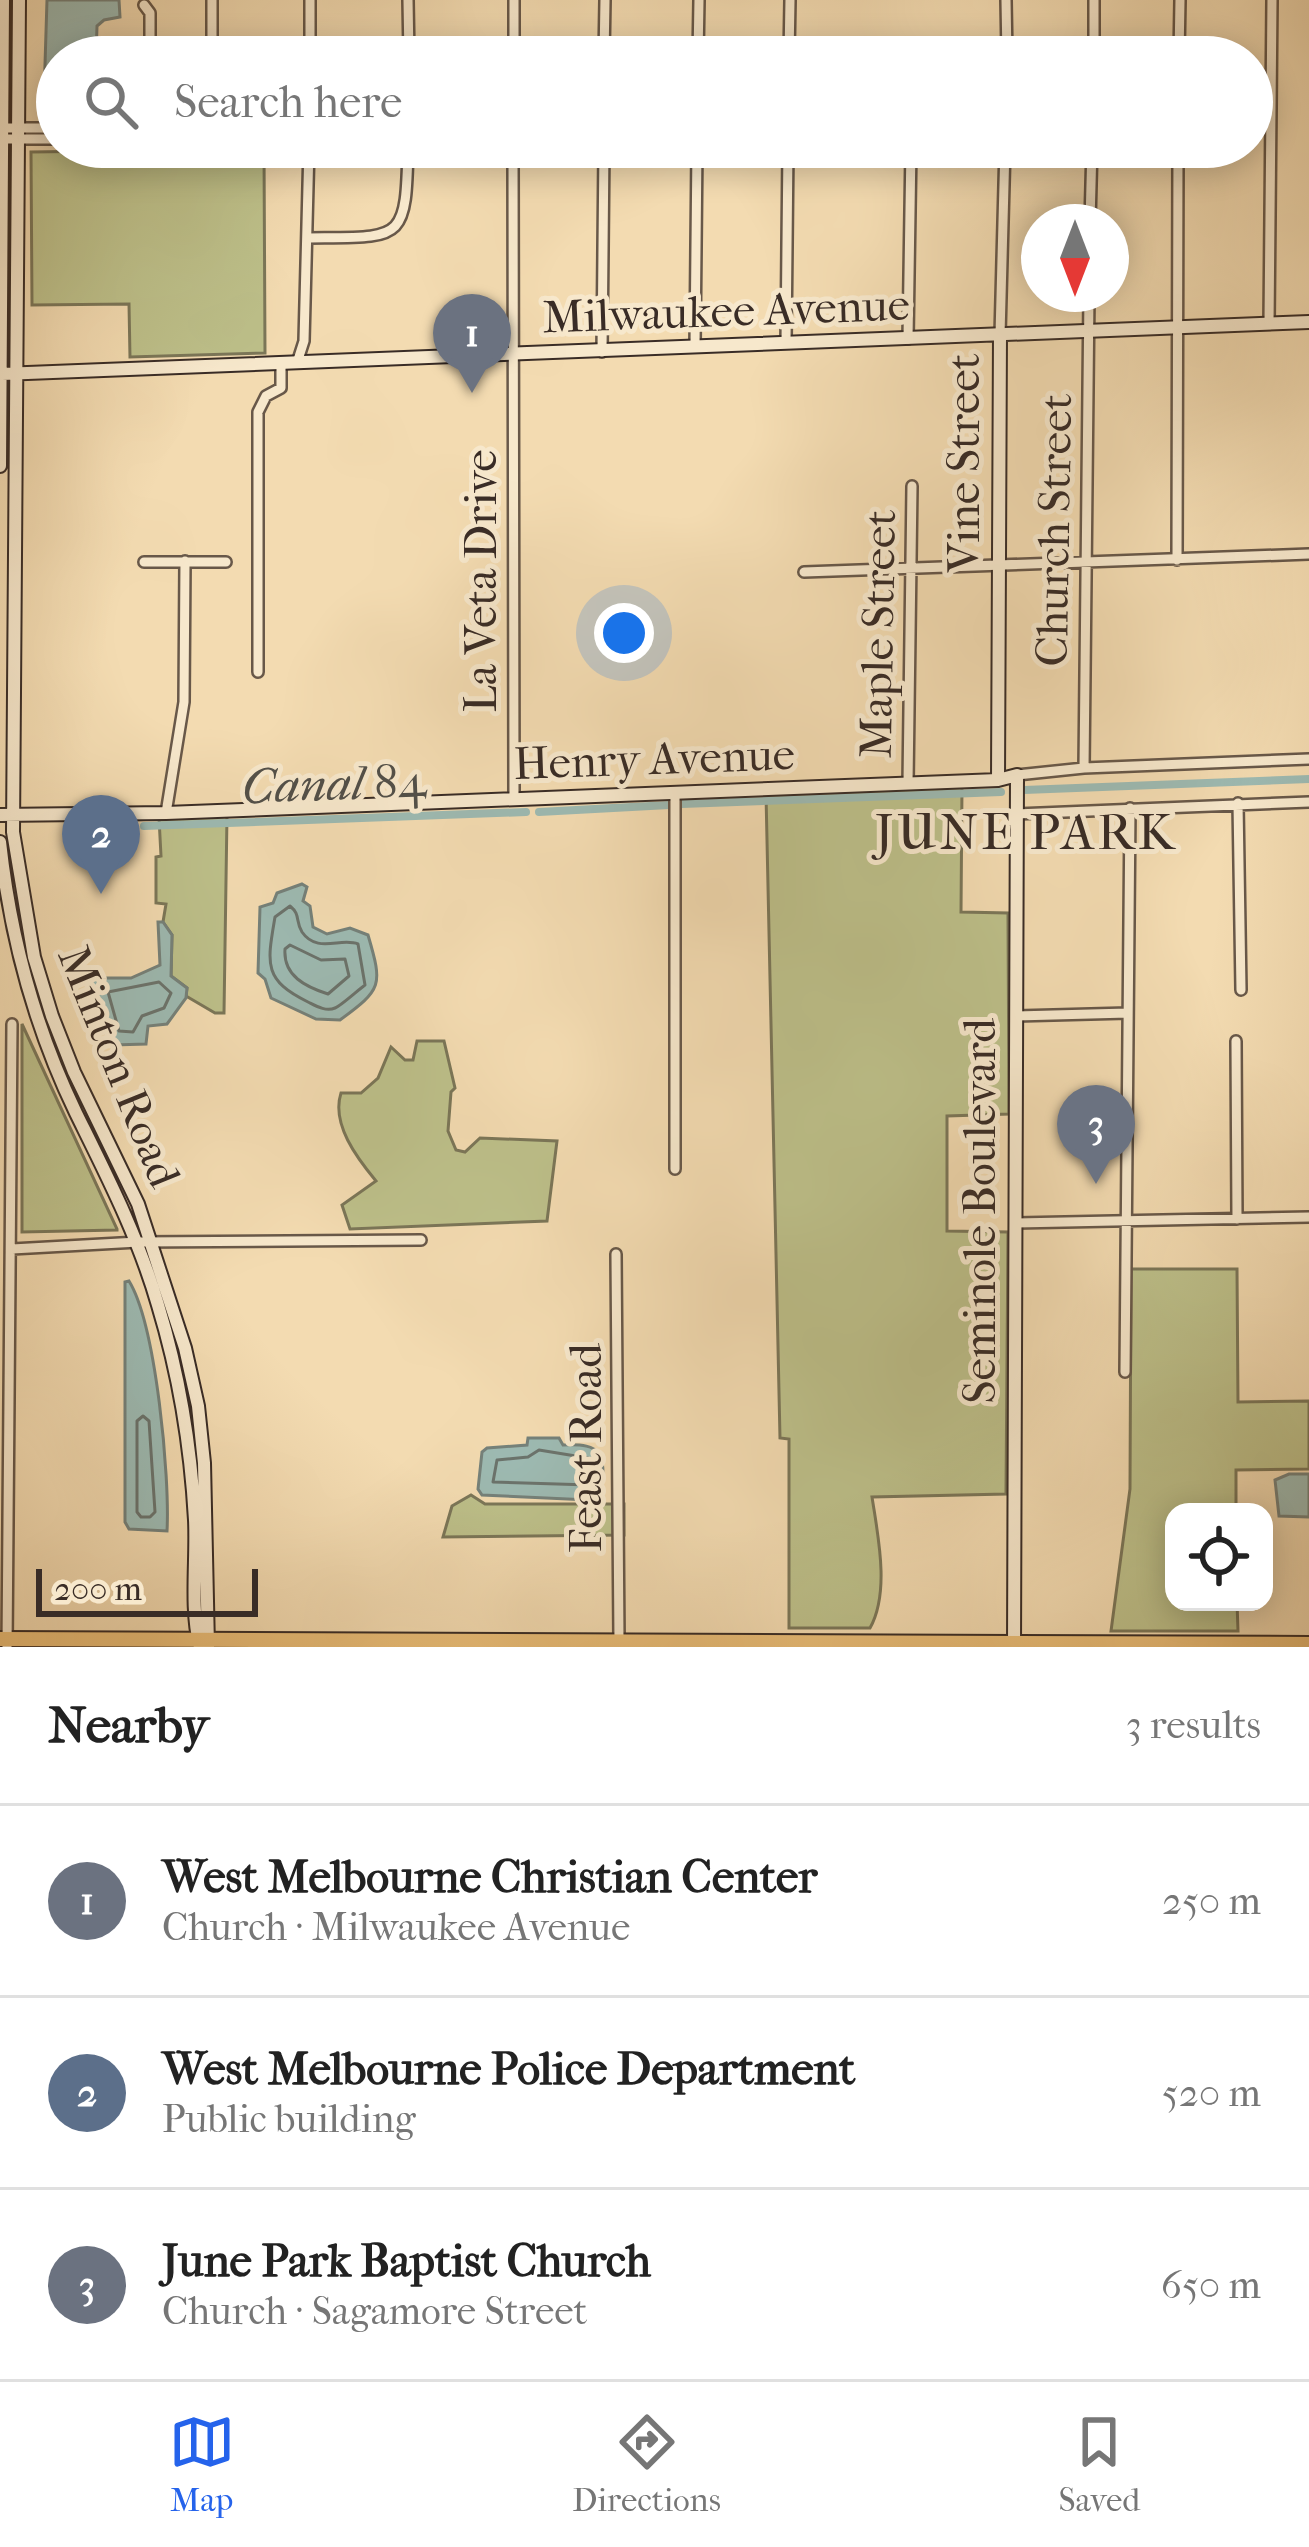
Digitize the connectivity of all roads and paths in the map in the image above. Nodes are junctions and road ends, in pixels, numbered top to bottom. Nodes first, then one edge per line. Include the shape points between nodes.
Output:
1 (3, 0) edge
2 (19, 0) edge
3 (212, 0) edge
4 (310, 0) edge
5 (408, 0) edge
6 (514, 0) edge
7 (605, 0) edge
8 (698, 0) edge
9 (790, 0) edge
10 (1006, 0) edge
11 (1094, 0) edge
12 (1180, 0) edge
13 (1272, 0) edge
14 (144, 5) dead end
15 (150, 36) edge
16 (212, 36) edge
17 (310, 36) edge
18 (409, 36) edge
19 (514, 36) edge
20 (604, 36) edge
21 (698, 36) edge
22 (789, 36) edge
23 (1006, 36) edge
24 (1094, 36) edge
25 (1179, 36) edge
26 (1272, 36) edge
27 (36, 131) edge
28 (2, 133) edge
29 (18, 133) junction
30 (36, 136) edge
31 (310, 168) edge
32 (408, 168) edge
33 (513, 168) edge
34 (604, 168) edge
35 (697, 168) edge
36 (788, 168) edge
37 (911, 168) edge
38 (1004, 168) edge
39 (1091, 168) edge
40 (1178, 168) edge
41 (1270, 168) edge
42 (1090, 204) edge
43 (309, 238) junction
44 (1089, 312) edge
45 (1309, 322) edge
46 (1269, 323) junction
47 (1175, 328) junction
48 (1088, 332) junction
49 (1000, 335) junction
50 (908, 339) junction
51 (786, 343) junction
52 (694, 346) junction
53 (602, 352) junction
54 (512, 355) junction
55 (297, 363) junction
56 (281, 364) junction
57 (6, 374) edge
58 (0, 466) edge
59 (912, 486) dead end
60 (1309, 554) edge
61 (1177, 560) junction
62 (144, 562) dead end
63 (184, 562) junction
64 (226, 562) dead end
65 (1086, 562) junction
66 (998, 566) junction
67 (910, 568) junction
68 (803, 572) dead end
69 (258, 672) dead end
70 (1309, 759) edge
71 (1084, 768) junction
72 (1017, 775) junction
73 (998, 780) junction
74 (908, 783) junction
75 (675, 794) junction
76 (514, 800) junction
77 (1309, 802) edge
78 (1238, 803) junction
79 (1130, 808) junction
80 (166, 813) junction
81 (1016, 814) junction
82 (6, 815) edge
83 (0, 842) edge
84 (1241, 990) dead end
85 (1128, 1013) junction
86 (1016, 1016) junction
87 (12, 1024) dead end
88 (1236, 1042) dead end
89 (66, 1052) junction
90 (54, 1063) junction
91 (675, 1168) dead end
92 (1309, 1217) edge
93 (1237, 1219) junction
94 (1124, 1222) junction
95 (1015, 1223) junction
96 (421, 1240) dead end
97 (145, 1243) junction
98 (12, 1249) junction
99 (616, 1254) dead end
100 (1124, 1372) dead end
101 (619, 1641) junction
102 (5, 1642) edge
103 (204, 1643) edge
104 (499, 1644) edge
105 (530, 1644) edge
106 (701, 1644) edge
107 (401, 1645) edge
108 (669, 1645) edge
109 (918, 1645) edge
110 (1014, 1645) edge
111 (1309, 1645) edge
112 (1291, 1647) edge

1 - 28 street, Minton Road
2 - 29 street, Minton Road
3 - 16 street
4 - 17 street
5 - 18 street
6 - 19 street
7 - 20 street
8 - 21 street
9 - 22 street
10 - 23 street
11 - 24 street
12 - 25 street
13 - 26 street
14 - 15 street
27 - 29 street
28 - 29 street
28 - 57 street, Minton Road
29 - 30 street
29 - 57 street, Minton Road
31 - 43 street
32 - 43 street via 399,225 386,233
33 - 54 street, La Veta Drive
34 - 53 street
35 - 52 street
36 - 51 street
37 - 50 street
38 - 49 street, Vine Street
39 - 42 street
40 - 47 street
41 - 46 street
43 - 55 street
44 - 48 street, Church Street
45 - 46 street, Milwaukee Avenue
46 - 47 street, Milwaukee Avenue
47 - 48 street, Milwaukee Avenue
47 - 61 street
48 - 49 street, Milwaukee Avenue
48 - 65 street, Church Street
49 - 50 street, Milwaukee Avenue
49 - 66 street, Vine Street
50 - 51 street, Milwaukee Avenue
51 - 52 street, Milwaukee Avenue
52 - 53 street, Milwaukee Avenue
53 - 54 street, Milwaukee Avenue
54 - 55 street, Milwaukee Avenue
54 - 76 street, La Veta Drive
55 - 56 street, Milwaukee Avenue
56 - 57 street, Milwaukee Avenue
56 - 69 street via 281,388 258,412
57 - 58 street, Minton Road
57 - 82 street, Minton Road
59 - 67 street, Maple Street
60 - 61 street
61 - 65 street
62 - 63 street
63 - 64 street
63 - 80 street via 184,702
65 - 66 street
65 - 71 street, Church Street
66 - 67 street
66 - 73 street, Vine Street
67 - 68 street
67 - 74 street, Maple Street
70 - 71 street, Henry Avenue
71 - 72 street, Henry Avenue
72 - 73 street, Henry Avenue
72 - 81 street, Seminole Boulevard
73 - 74 street, Henry Avenue
74 - 75 street, Henry Avenue
75 - 76 street, Henry Avenue
75 - 91 street
76 - 80 street, Henry Avenue
77 - 78 street
78 - 79 street
78 - 84 street
79 - 81 street
79 - 85 street
80 - 82 street, Henry Avenue
81 - 86 street, Seminole Boulevard
82 - 89 street, Minton Road via 34,957
83 - 90 street, Minton Road via 10,918
85 - 86 street
85 - 94 street
86 - 95 street, Seminole Boulevard
87 - 98 street
88 - 93 street
89 - 90 street
89 - 97 street, Minton Road via 138,1204
90 - 97 street, Minton Road
92 - 93 street
93 - 94 street
94 - 95 street
94 - 100 street
95 - 110 street, Seminole Boulevard
96 - 97 street
97 - 98 street
97 - 103 street, Minton Road via 198,1406
98 - 102 street
99 - 101 street, Feast Road
101 - 105 main road
101 - 108 main road
102 - 103 main road
103 - 107 main road
104 - 105 main road
104 - 107 main road
106 - 108 main road
106 - 109 main road
109 - 110 main road
110 - 111 main road
111 - 112 main road

